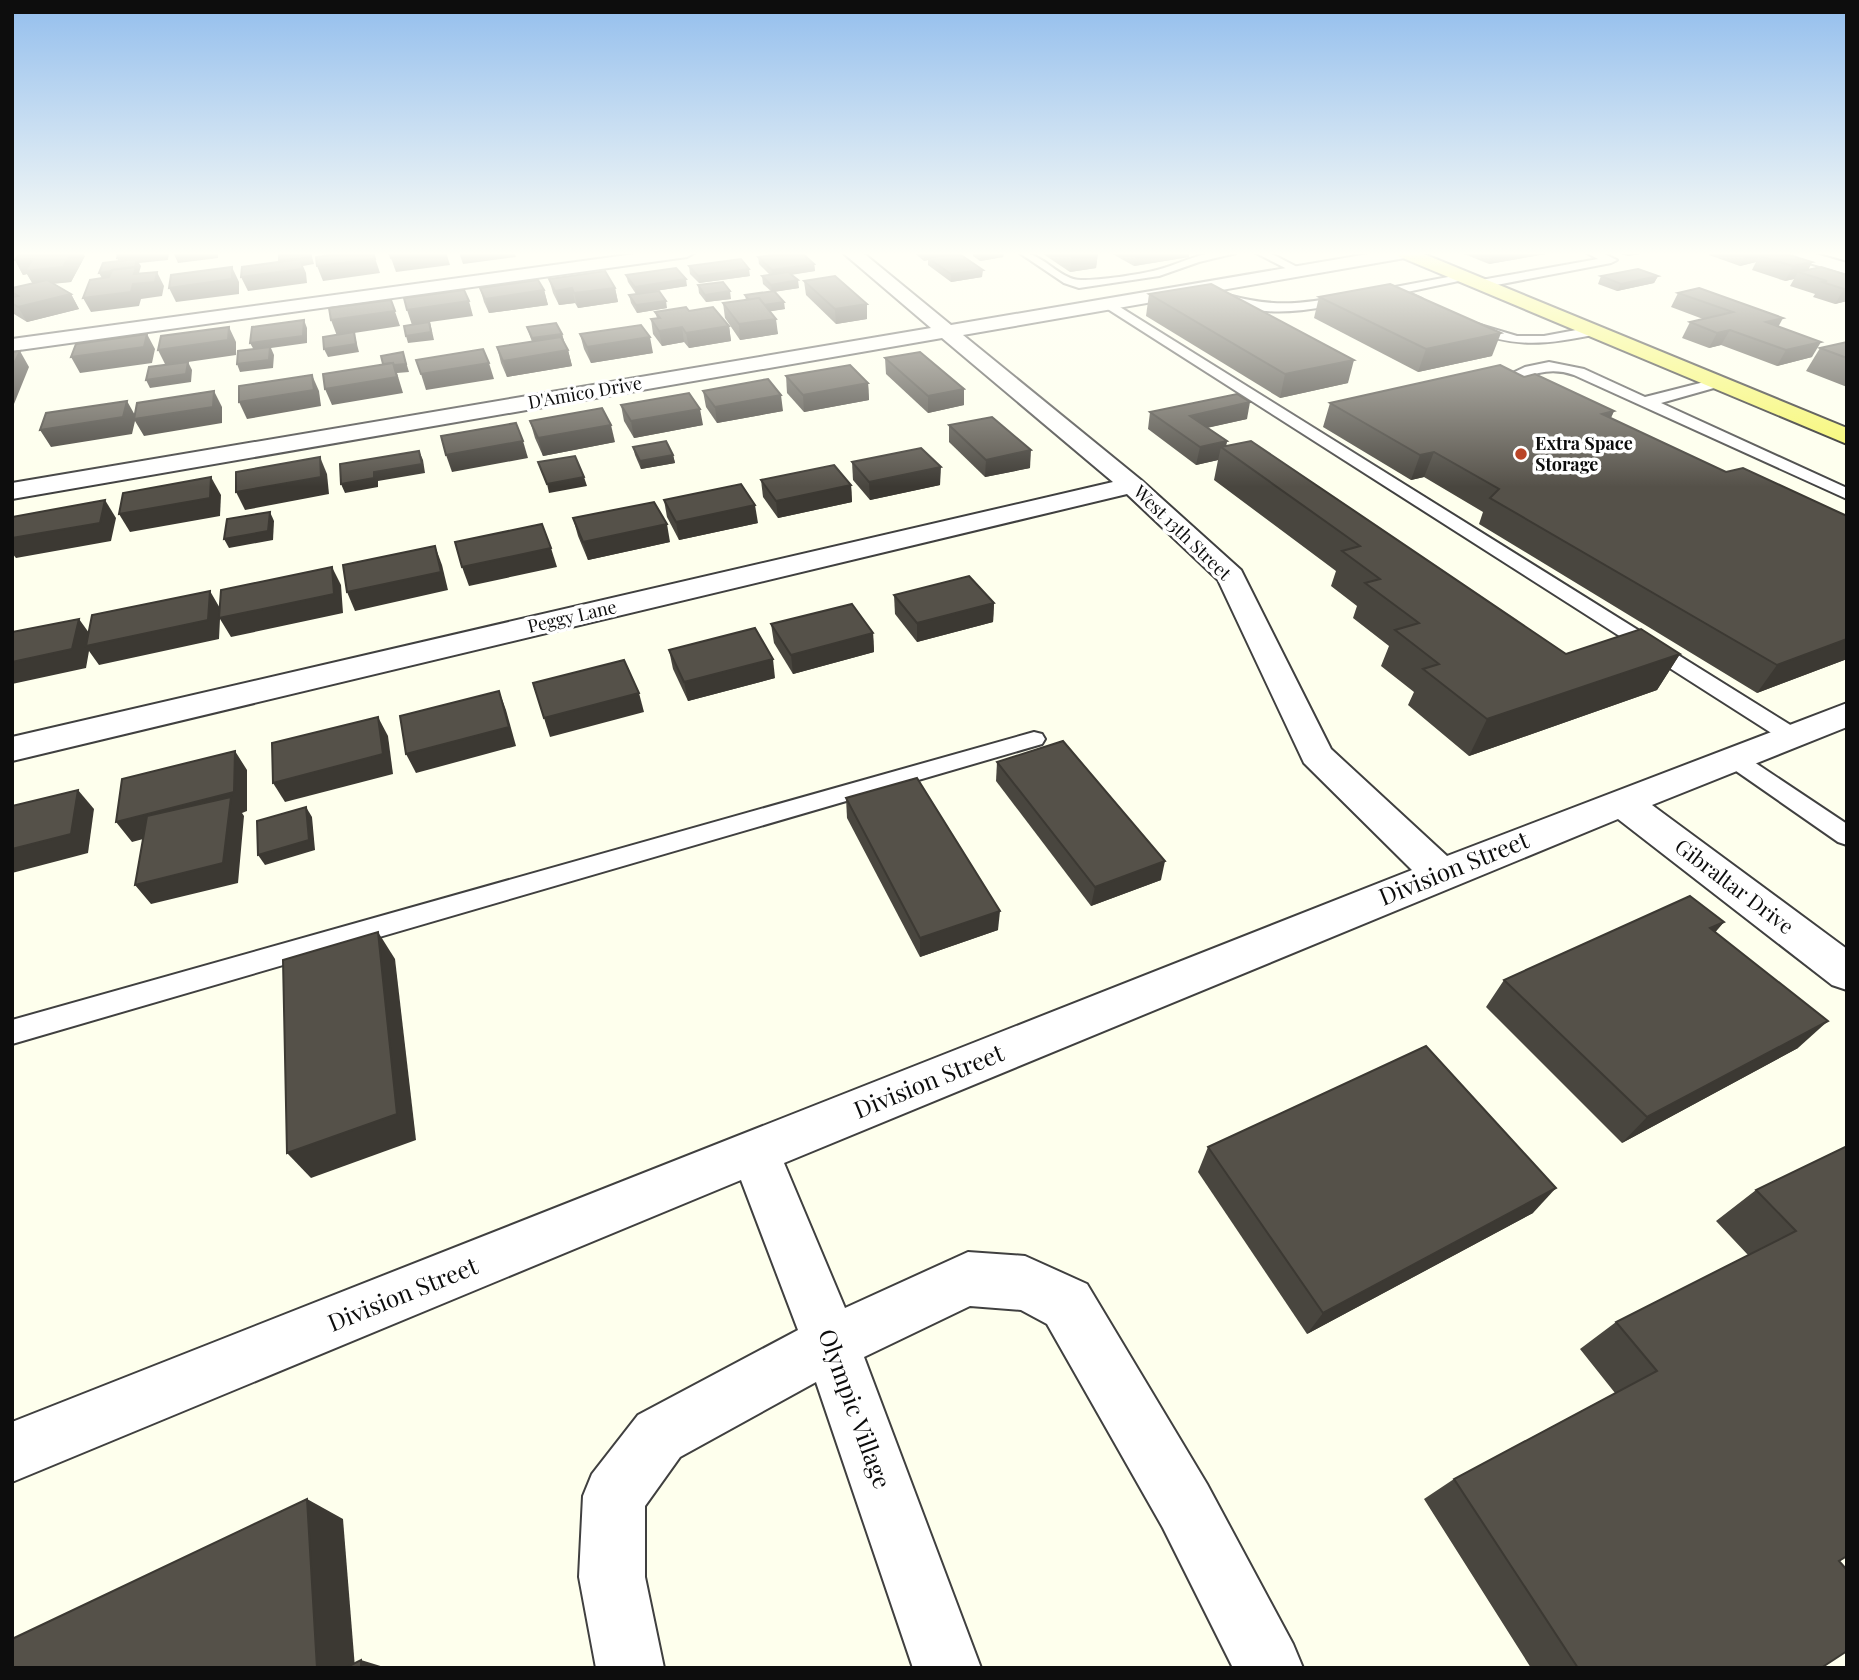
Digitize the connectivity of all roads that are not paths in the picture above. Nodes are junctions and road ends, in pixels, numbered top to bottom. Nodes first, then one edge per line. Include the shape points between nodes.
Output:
1 (118, 330) edge
2 (949, 330) edge
3 (1156, 330) edge
4 (1481, 330) edge
5 (946, 331) junction
6 (1592, 331) joint
7 (12, 345) edge
8 (1716, 383) junction
9 (1544, 397) edge
10 (1646, 402) junction
11 (1847, 437) edge
12 (1132, 485) junction
13 (12, 491) edge
14 (1847, 494) edge
15 (1847, 714) edge
16 (1792, 736) junction
17 (1034, 739) dead end
18 (12, 750) edge
19 (1734, 759) junction
20 (1622, 803) junction
21 (1847, 836) edge
22 (1441, 874) junction
23 (1847, 972) edge
24 (12, 1032) edge
25 (755, 1153) junction
26 (831, 1343) junction
27 (12, 1452) edge
28 (629, 1668) edge
29 (947, 1668) edge
30 (1269, 1668) edge

1 - 7 street
2 - 5 street, D'Amico Drive
3 - 16 lane
4 - 6 lane via 1527,342
5 - 12 street, West 13th Street
5 - 13 street, D'Amico Drive
6 - 8 main road
8 - 10 lane
8 - 11 main road
9 - 10 lane via 1507,379 1528,369 1565,365
10 - 14 lane
12 - 18 street, Peggy Lane
12 - 22 street, West 13th Street via 1231,576 1317,755
15 - 16 street, Division Street
16 - 19 street, Division Street
17 - 24 lane
19 - 20 street, Division Street
19 - 21 lane
20 - 22 street, Division Street
20 - 23 street, Gibraltar Drive
22 - 25 street, Division Street
25 - 26 street, Olympic Village
25 - 27 street, Division Street
26 - 28 street via 659,1436 614,1496 612,1577
26 - 29 street, Olympic Village
26 - 30 street via 968,1279 1026,1283 1067,1304 1185,1506

